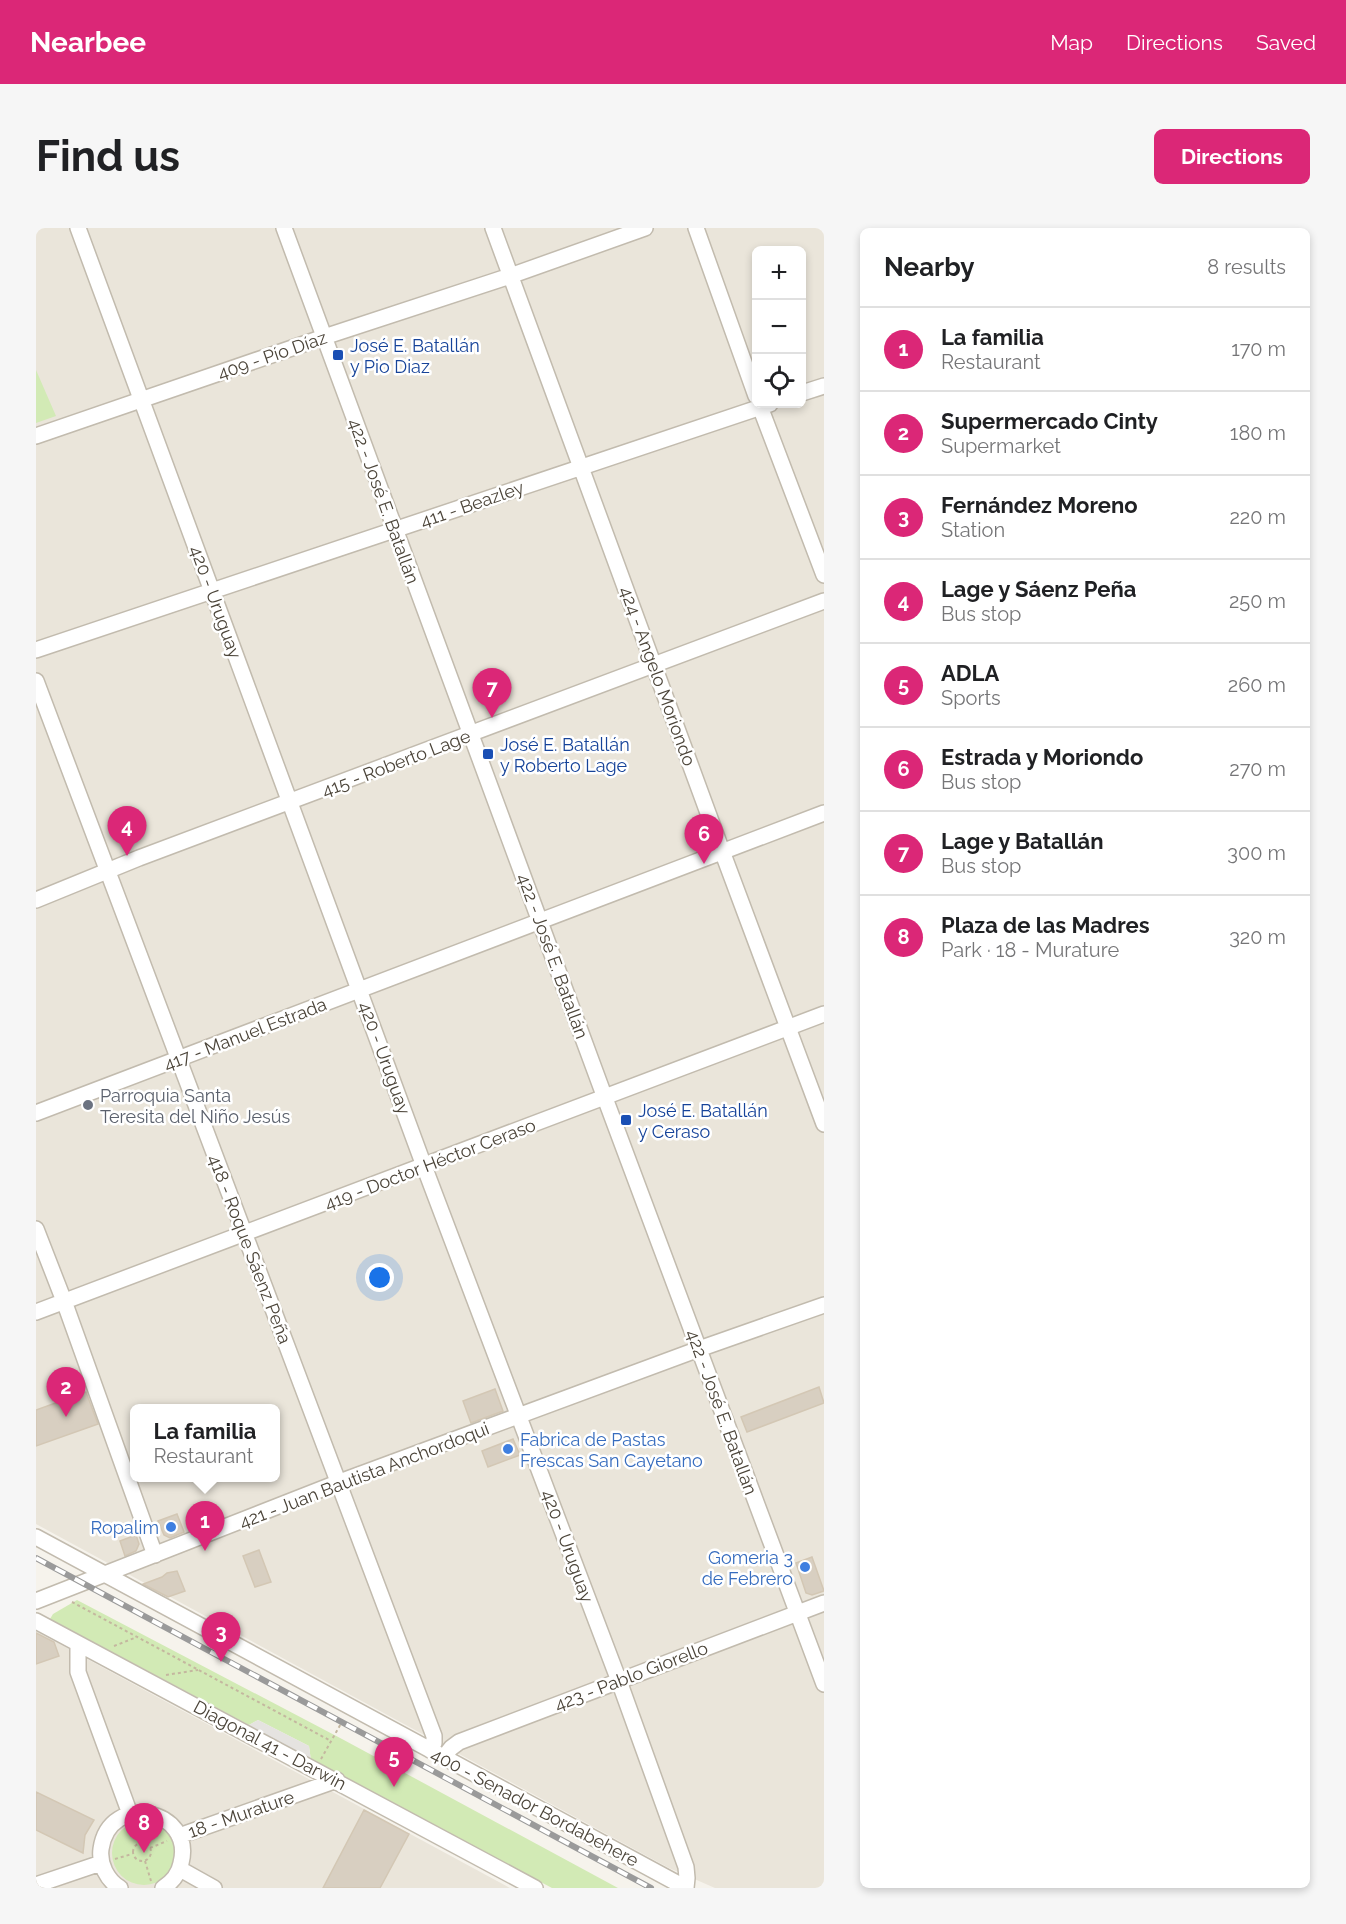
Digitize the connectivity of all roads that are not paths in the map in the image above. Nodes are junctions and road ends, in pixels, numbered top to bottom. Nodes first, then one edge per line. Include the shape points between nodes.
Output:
1 (78, 228) edge
2 (284, 228) edge
3 (493, 228) edge
4 (645, 228) edge
5 (696, 228) edge
6 (510, 276) junction
7 (324, 337) junction
8 (752, 376) edge
9 (824, 386) edge
10 (806, 391) edge
11 (141, 400) junction
12 (752, 407) edge
13 (764, 408) edge
14 (36, 436) edge
15 (580, 467) junction
16 (394, 530) junction
17 (824, 575) edge
18 (213, 592) junction
19 (824, 601) edge
20 (36, 650) edge
21 (655, 666) junction
22 (36, 681) edge
23 (470, 735) junction
24 (291, 802) junction
25 (824, 813) edge
26 (722, 851) junction
27 (109, 871) junction
28 (36, 900) edge
29 (540, 921) junction
30 (360, 989) junction
31 (824, 1014) edge
32 (789, 1027) junction
33 (178, 1060) junction
34 (605, 1098) junction
35 (36, 1113) edge
36 (824, 1124) edge
37 (424, 1166) junction
38 (36, 1229) edge
39 (245, 1234) junction
40 (64, 1301) junction
41 (824, 1305) edge
42 (36, 1312) edge
43 (699, 1349) junction
44 (520, 1417) junction
45 (337, 1483) junction
46 (36, 1537) edge
47 (155, 1555) junction
48 (106, 1574) junction
49 (36, 1601) edge
50 (824, 1603) edge
51 (797, 1613) junction
52 (36, 1621) edge
53 (78, 1644) junction
54 (619, 1681) junction
55 (824, 1684) edge
56 (437, 1754) junction
57 (337, 1780) junction
58 (130, 1814) junction
59 (179, 1836) junction
60 (101, 1863) junction
61 (180, 1869) junction
62 (36, 1885) edge
63 (120, 1888) edge
64 (163, 1888) edge
65 (214, 1888) edge
66 (536, 1888) edge
67 (686, 1888) edge

1 - 11 street, 420 - Uruguay
2 - 7 street, 422 - José E. Batallán
3 - 6 street, 424 - Angelo Moriondo
4 - 6 street, 409 - Pío Díaz
5 - 8 street
6 - 7 street, 409 - Pío Díaz
6 - 15 street, 424 - Angelo Moriondo
7 - 11 street, 409 - Pío Díaz
7 - 16 street, 422 - José E. Batallán
9 - 10 street
11 - 14 street, 409 - Pío Díaz
11 - 18 street, 420 - Uruguay
12 - 15 street, 411 - Beazley
13 - 17 street
15 - 16 street, 411 - Beazley
15 - 21 street, 424 - Angelo Moriondo
16 - 18 street, 411 - Beazley
16 - 23 street, 422 - José E. Batallán
18 - 20 street, 411 - Beazley
18 - 24 street, 420 - Uruguay
19 - 21 street, 415 - Roberto Lage
21 - 23 street, 415 - Roberto Lage
21 - 26 street, 424 - Angelo Moriondo
22 - 27 street, 418 - Roque Sáenz Peña
23 - 24 street, 415 - Roberto Lage
23 - 29 street, 422 - José E. Batallán
24 - 27 street, 415 - Roberto Lage
24 - 30 street, 420 - Uruguay
25 - 26 street, 417 - Manuel Estrada
26 - 29 street, 417 - Manuel Estrada
26 - 32 street, 424 - Angelo Moriondo
27 - 28 street, 415 - Roberto Lage
27 - 33 street, 418 - Roque Sáenz Peña
29 - 30 street, 417 - Manuel Estrada
29 - 34 street, 422 - José E. Batallán
30 - 33 street, 417 - Manuel Estrada
30 - 37 street, 420 - Uruguay
31 - 32 street, 419 - Doctor Héctor Ceraso
32 - 34 street, 419 - Doctor Héctor Ceraso
32 - 36 street, 424 - Angelo Moriondo
33 - 35 street, 417 - Manuel Estrada
33 - 39 street, 418 - Roque Sáenz Peña
34 - 37 street, 419 - Doctor Héctor Ceraso
34 - 43 street, 422 - José E. Batallán
37 - 39 street, 419 - Doctor Héctor Ceraso
37 - 44 street, 420 - Uruguay
38 - 40 street
39 - 40 street, 419 - Doctor Héctor Ceraso
39 - 45 street, 418 - Roque Sáenz Peña
40 - 42 street, 419 - Doctor Héctor Ceraso
40 - 47 street
41 - 43 street, 421 - Juan Bautista Anchordoqui
43 - 44 street, 421 - Juan Bautista Anchordoqui
43 - 51 street, 422 - José E. Batallán
44 - 45 street, 421 - Juan Bautista Anchordoqui
44 - 54 street, 420 - Uruguay
45 - 47 street, 421 - Juan Bautista Anchordoqui
45 - 56 street, 418 - Roque Sáenz Peña via 434,1736
46 - 48 street, 400 - Senador Bordabehere
47 - 48 street, 421 - Juan Bautista Anchordoqui
48 - 49 street, 421 - Juan Bautista Anchordoqui
48 - 56 street, 400 - Senador Bordabehere
50 - 51 street, 423 - Pablo Giorello
51 - 54 street, 423 - Pablo Giorello
51 - 55 street, 422 - José E. Batallán
52 - 53 street, Diagonal 41 - Darwin
53 - 57 street, Diagonal 41 - Darwin
53 - 58 street via 78,1672
54 - 56 street, 423 - Pablo Giorello
54 - 67 street, 420 - Uruguay via 686,1867
56 - 67 street, 400 - Senador Bordabehere
57 - 59 street, 18 - Murature
57 - 66 street, Diagonal 41 - Darwin
58 - 59 street, 18 - Murature via 154,1814
58 - 60 street via 109,1828 100,1852
59 - 61 street, 18 - Murature via 183,1858
60 - 62 street
60 - 63 street
61 - 64 street
61 - 65 street

